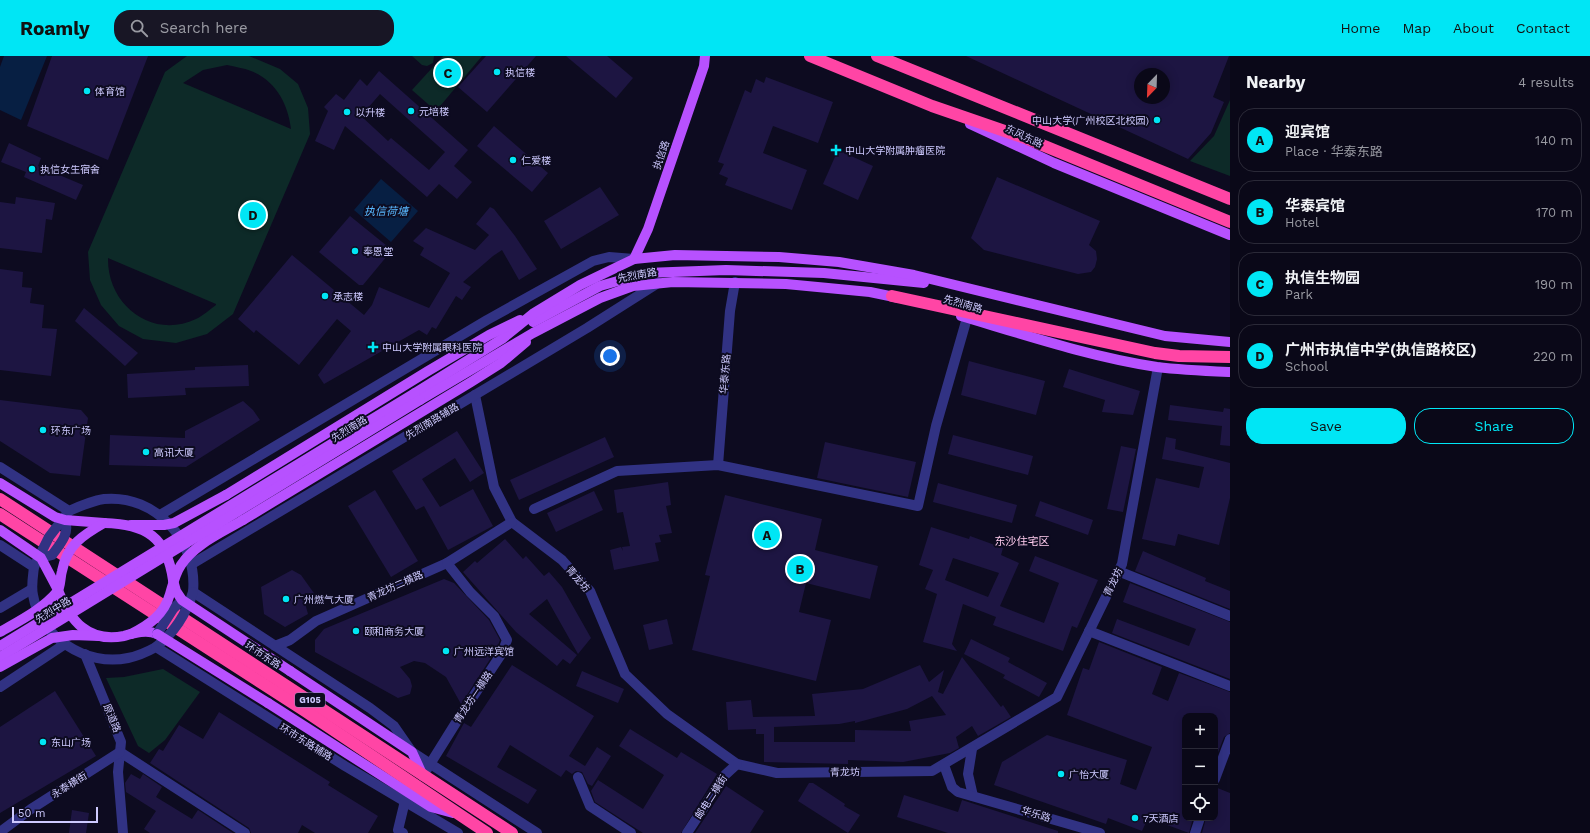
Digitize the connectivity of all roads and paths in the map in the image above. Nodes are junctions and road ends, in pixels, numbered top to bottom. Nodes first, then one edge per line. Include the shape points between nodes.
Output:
1 (705, 56) edge
2 (810, 56) edge
3 (877, 56) edge
4 (932, 106) junction
5 (1230, 199) edge
6 (1230, 222) edge
7 (1230, 235) edge
8 (634, 259) junction
9 (735, 282) junction
10 (658, 283) junction
11 (963, 287) junction
12 (892, 296) junction
13 (534, 313) junction
14 (967, 318) junction
15 (534, 333) junction
16 (502, 339) junction
17 (1230, 342) edge
18 (1230, 357) edge
19 (1158, 367) junction
20 (1230, 372) edge
21 (475, 395) junction
22 (418, 397) junction
23 (718, 465) junction
24 (0, 467) edge
25 (0, 483) edge
26 (226, 494) junction
27 (0, 499) edge
28 (534, 509) dead end
29 (0, 514) edge
30 (160, 515) junction
31 (67, 516) junction
32 (243, 520) junction
33 (512, 522) junction
34 (104, 523) junction
35 (169, 524) junction
36 (131, 525) junction
37 (0, 530) edge
38 (0, 545) edge
39 (41, 558) junction
40 (447, 563) junction
41 (192, 564) junction
42 (34, 567) junction
43 (1118, 571) junction
44 (173, 580) junction
45 (114, 582) junction
46 (32, 589) junction
47 (58, 590) junction
48 (193, 592) junction
49 (182, 600) junction
50 (0, 608) edge
51 (1230, 616) edge
52 (1089, 631) junction
53 (0, 632) edge
54 (131, 634) junction
55 (157, 634) junction
56 (99, 636) junction
57 (65, 644) junction
58 (0, 646) edge
59 (275, 646) junction
60 (156, 647) junction
61 (85, 654) junction
62 (0, 657) edge
63 (0, 667) edge
64 (0, 686) edge
65 (1230, 686) edge
66 (1230, 739) edge
67 (972, 749) junction
68 (120, 752) junction
69 (412, 752) junction
70 (431, 764) junction
71 (737, 764) junction
72 (944, 764) junction
73 (1218, 771) edge
74 (423, 776) junction
75 (578, 777) dead end
76 (408, 781) junction
77 (973, 796) junction
78 (405, 801) junction
79 (431, 807) junction
80 (459, 815) junction
81 (1199, 821) edge
82 (455, 831) edge
83 (0, 832) edge
84 (123, 833) edge
85 (245, 833) edge
86 (403, 833) edge
87 (487, 833) edge
88 (512, 833) edge
89 (537, 833) edge
90 (631, 833) edge
91 (687, 833) edge
92 (1100, 833) edge
93 (1195, 833) edge

1 - 8 main road, 执信路 via 704,66 648,229
2 - 4 highway, 东风东路
3 - 5 highway, 东风东路
4 - 6 highway via 1025,138
4 - 7 main road, 东风东路 via 1054,163
8 - 11 main road, 先烈南路 via 675,255 807,259 873,267
8 - 13 main road, 先烈南路 via 580,285
8 - 30 street via 610,256 593,261 487,320
9 - 10 main road, 先烈南路
9 - 12 main road, 先烈南路 via 811,285
9 - 23 street, 华泰东路 via 730,311
10 - 15 main road, 先烈南路 via 617,290
10 - 21 street, 先烈南路辅路
11 - 16 main road, 先烈南路 via 824,273 726,270 646,273 600,286
11 - 17 main road, 先烈南路 via 1165,336
12 - 14 main road, 先烈南路
12 - 18 highway via 1135,350 1179,356
13 - 16 main road, 先烈南路
13 - 26 main road via 489,335
14 - 19 main road, 先烈南路 via 1103,356
14 - 23 street via 936,426 918,506
15 - 22 main road, 先烈南路
15 - 32 main road via 525,344 501,363
16 - 22 main road, 先烈南路
19 - 20 main road, 先烈南路
19 - 43 street, 青龙坊 via 1122,564
21 - 33 street, 青龙坊 via 494,487
21 - 41 street, 先烈南路辅路
22 - 45 main road, 先烈南路, bridge
23 - 28 street via 617,471
24 - 31 street
25 - 31 main road, bridge via 55,517
26 - 32 street, bridge
26 - 35 main road, bridge via 188,517
27 - 74 highway, 环市东路 / G105
29 - 76 highway, G105 via 305,711
30 - 31 street via 146,506 118,499 104,499 86,503
30 - 35 street
31 - 34 main road, bridge
31 - 39 street, bridge via 66,534 52,555
31 - 42 street, bridge via 49,538
32 - 44 main road, bridge via 192,552
33 - 40 street, 青龙坊二横路
33 - 71 street, 青龙坊 via 562,560 590,592 625,674 667,714
34 - 36 main road
34 - 47 main road, bridge via 84,534 70,549
35 - 36 main road, bridge
35 - 41 street, bridge via 178,533
36 - 44 main road, bridge via 151,535 163,548 171,566
37 - 39 main road, bridge
38 - 42 street
39 - 47 main road, bridge
40 - 59 street, 青龙坊二横路 via 316,621 290,640
40 - 70 street, 青龙坊一横路 via 470,592 494,616 507,640 502,653
41 - 48 street
42 - 46 street
43 - 51 street
43 - 52 street, 青龙坊
44 - 49 main road, bridge
44 - 54 main road, bridge via 168,600 161,612 150,623
45 - 58 main road, 先烈中路, bridge
45 - 62 main road, 先烈中路, bridge
46 - 50 street
46 - 57 street, bridge via 42,620
47 - 53 main road, bridge via 32,613
47 - 56 main road, bridge via 76,623
48 - 59 street
48 - 60 street, bridge via 176,629
49 - 55 street, bridge
49 - 69 main road, bridge
52 - 65 street
52 - 67 street, 青龙坊 via 1057,697
54 - 55 main road, bridge
54 - 56 main road via 116,637
55 - 79 main road, bridge
56 - 63 main road, bridge via 74,635 52,638
57 - 61 street
57 - 64 street
59 - 69 street via 388,721 400,732
60 - 61 street via 127,658 107,660
60 - 78 street, 环市东路辅路
61 - 68 street, 原道路 via 121,742
66 - 73 street
67 - 72 street, 青龙坊
67 - 77 street via 968,774
68 - 83 street, 永泰横街
68 - 84 street, 原道路 via 118,772
68 - 85 street
69 - 70 street
69 - 74 main road
70 - 74 street, 青龙坊一横路
70 - 89 street
71 - 72 street, 青龙坊 via 777,773 932,771
71 - 91 street, 邮电二横街 via 725,774
72 - 77 street, 华乐路 via 952,787 958,792
74 - 88 highway, 环市东路 / G105
75 - 90 street via 590,806
76 - 79 street
76 - 80 highway, G105
77 - 92 street, 华乐路
78 - 79 street
78 - 82 street, 环市东路辅路
78 - 86 street via 398,830
79 - 80 main road
79 - 82 street
80 - 87 highway, G105
81 - 93 street

